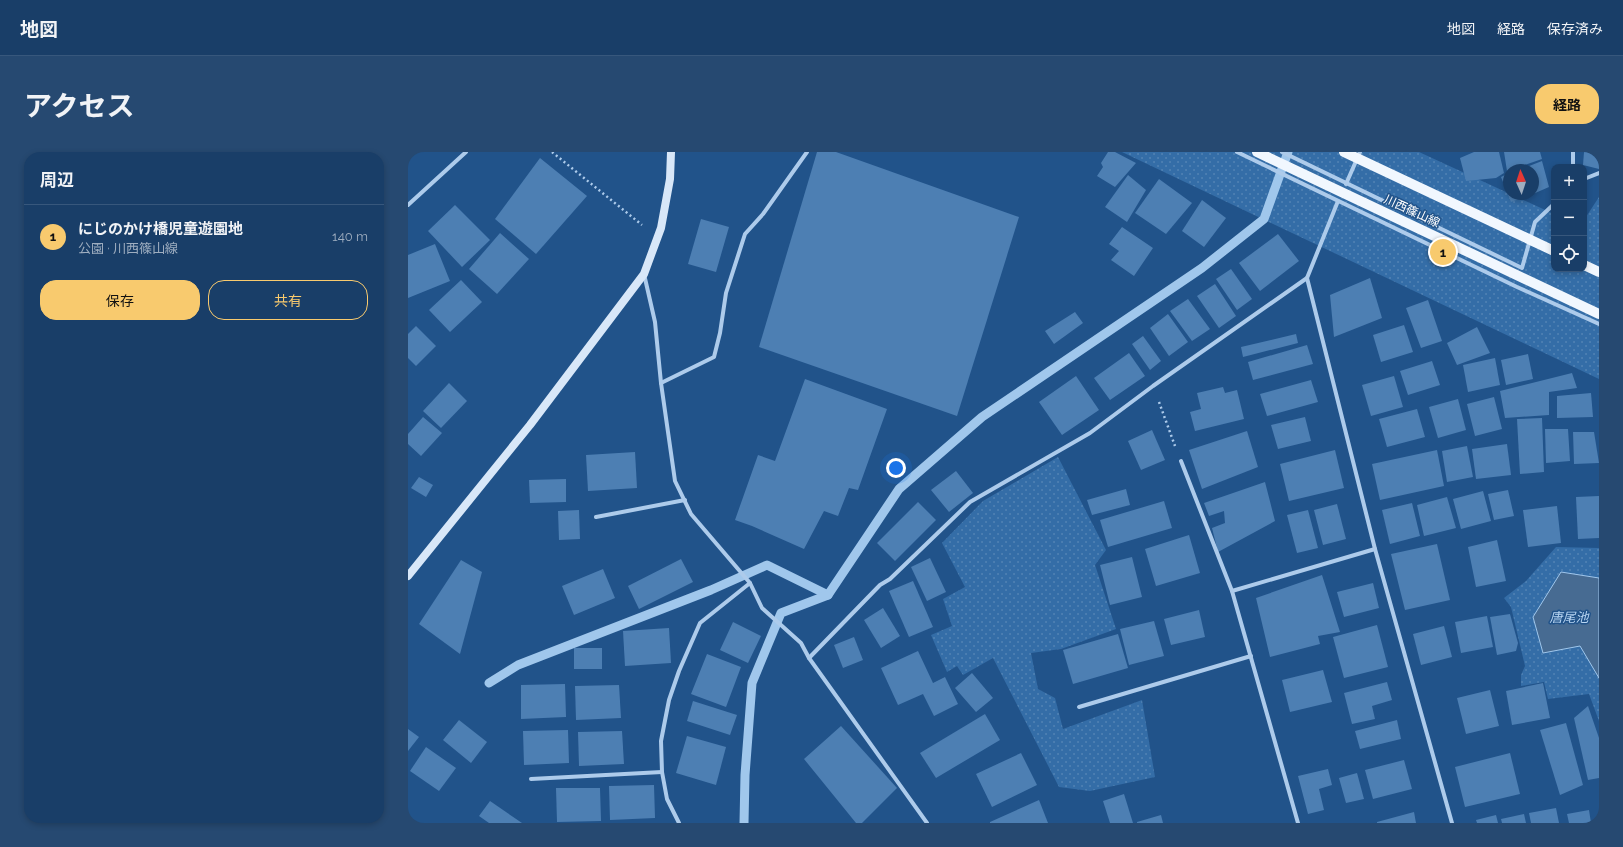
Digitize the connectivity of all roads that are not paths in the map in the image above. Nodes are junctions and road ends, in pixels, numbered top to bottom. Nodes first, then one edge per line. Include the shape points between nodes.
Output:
1 (466, 152) edge
2 (671, 152) edge
3 (807, 152) edge
4 (1237, 152) edge
5 (1257, 152) edge
6 (1282, 152) edge
7 (1344, 152) edge
8 (1360, 152) edge
9 (1573, 152) edge
10 (1573, 164) edge
11 (1599, 173) edge
12 (1587, 179) edge
13 (1346, 184) junction
14 (1338, 201) junction
15 (408, 205) edge
16 (1551, 207) edge
17 (1551, 250) edge
18 (1587, 266) edge
19 (1522, 268) junction
20 (1599, 272) edge
21 (644, 274) junction
22 (1307, 278) junction
23 (1517, 287) junction
24 (1599, 314) edge
25 (1599, 324) edge
26 (661, 383) junction
27 (1182, 462) road end
28 (684, 500) junction
29 (596, 517) dead end
30 (1375, 549) junction
31 (408, 576) edge
32 (750, 583) junction
33 (1232, 591) junction
34 (1251, 656) junction
35 (809, 658) junction
36 (1079, 707) dead end
37 (662, 772) junction
38 (531, 779) dead end
39 (679, 823) edge
40 (927, 823) edge
41 (1298, 823) edge
42 (1452, 823) edge

1 - 15 street
2 - 21 street via 670,179 661,228
3 - 26 street via 763,214 745,234 726,293 714,357
4 - 14 street
5 - 24 main road, 川西篠山線, bridge
6 - 13 street
7 - 17 main road, 川西篠山線, bridge
8 - 13 street
9 - 10 street
11 - 12 street
13 - 19 street
14 - 22 street
14 - 23 street
16 - 19 street via 1535,222
18 - 20 main road
19 - 23 street
21 - 26 street via 655,322
21 - 31 street via 530,425
22 - 30 street
22 - 35 street via 1090,433 970,502 890,579 880,585
23 - 25 street
26 - 28 street via 675,481
27 - 33 street
28 - 29 street
28 - 32 street via 691,514
30 - 33 street
30 - 42 street
32 - 35 street via 762,608 801,643
32 - 37 street via 700,623 669,700 661,741
33 - 34 street
34 - 36 street
34 - 41 street
35 - 40 street
37 - 38 street
37 - 39 street via 667,799

